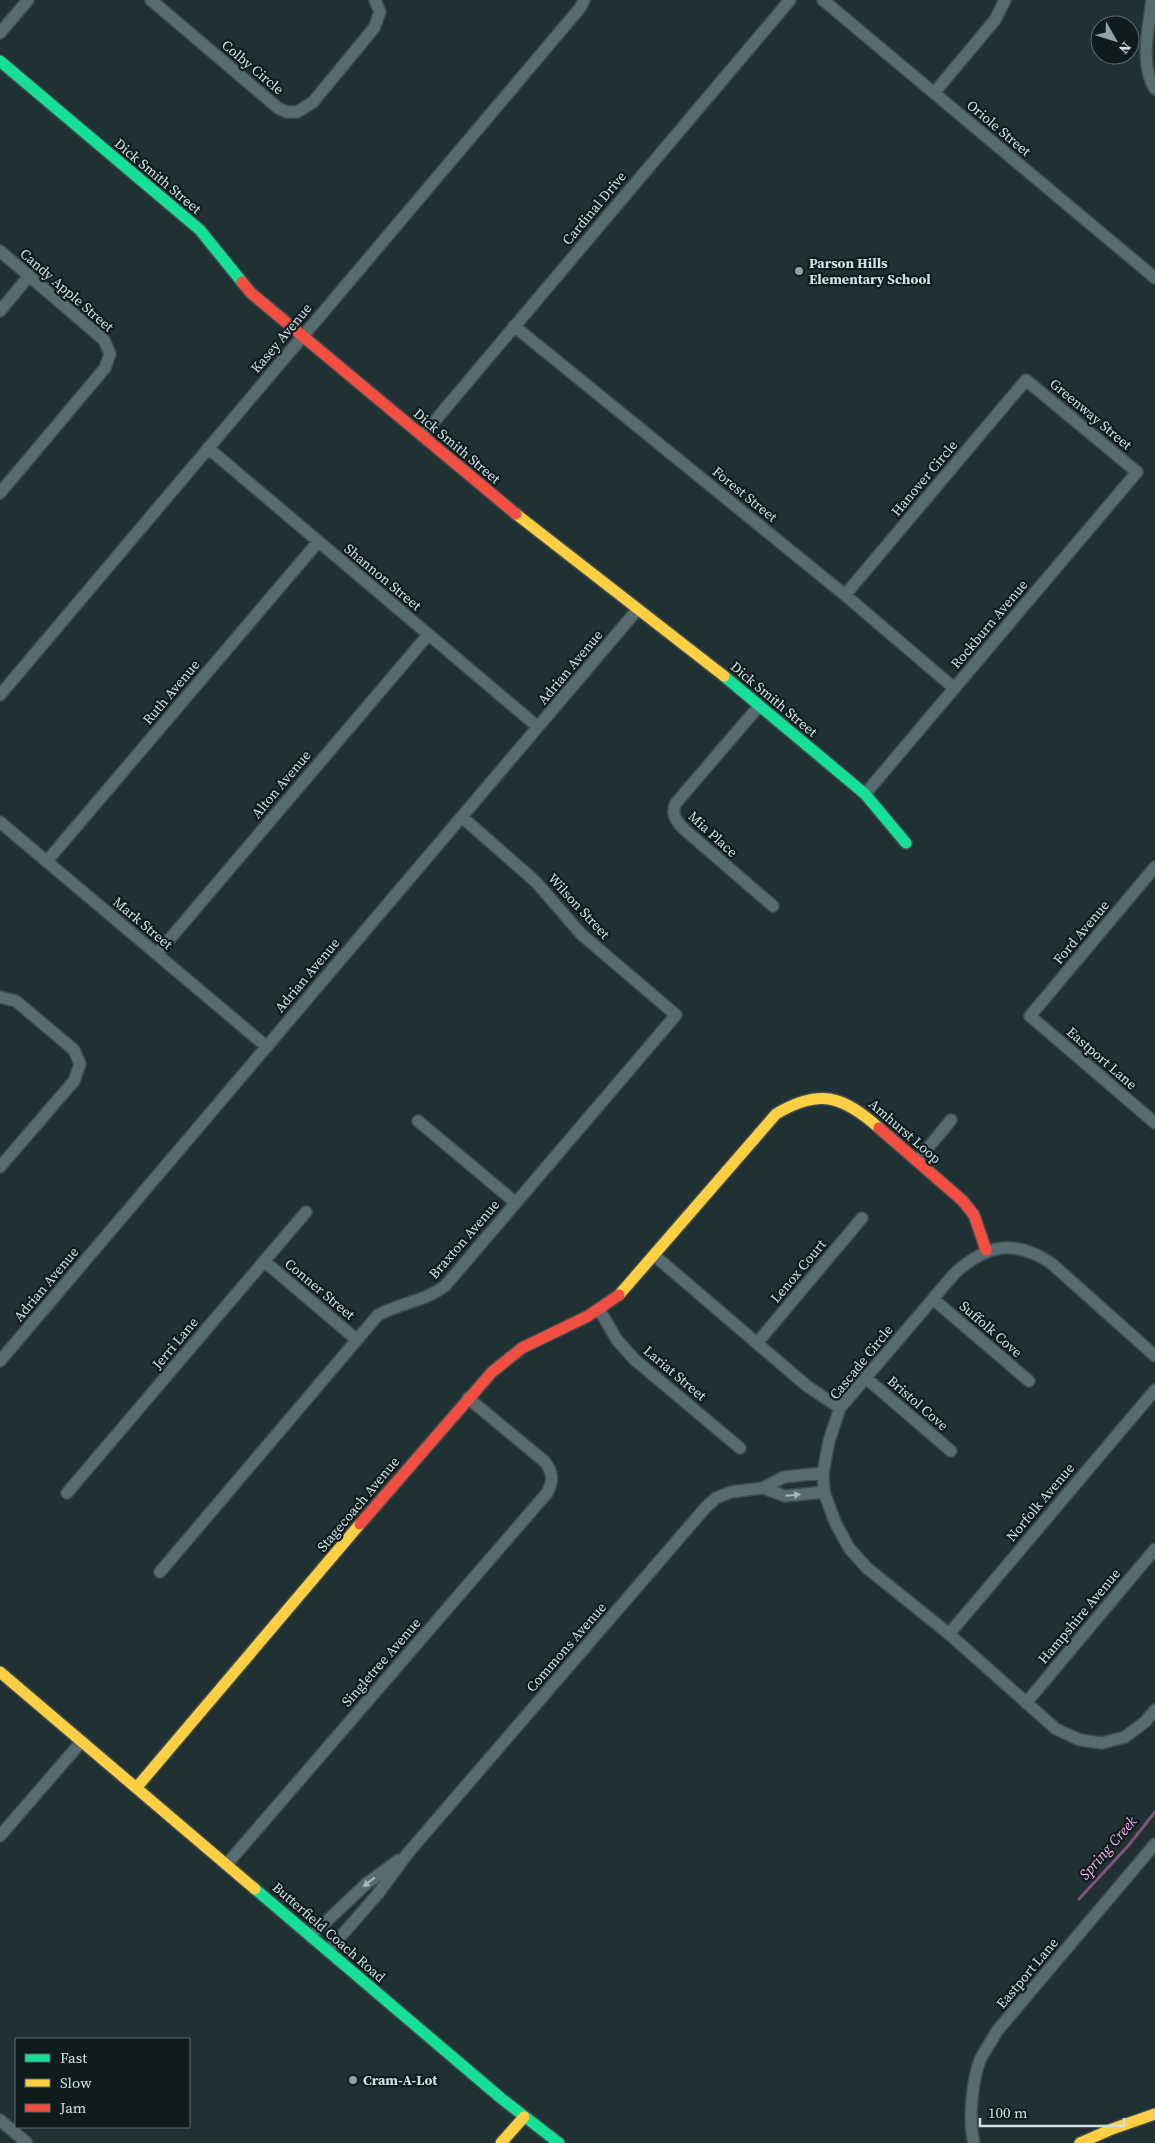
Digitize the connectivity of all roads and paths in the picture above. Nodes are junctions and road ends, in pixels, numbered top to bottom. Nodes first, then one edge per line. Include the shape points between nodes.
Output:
1 (28, 0) edge
2 (150, 0) edge
3 (376, 0) edge
4 (584, 0) edge
5 (790, 0) edge
6 (823, 0) edge
7 (1006, 0) edge
8 (1152, 0) edge
9 (0, 33) edge
10 (0, 61) edge
11 (1155, 89) edge
12 (934, 93) junction
13 (0, 251) edge
14 (30, 276) junction
15 (1155, 278) edge
16 (0, 311) edge
17 (514, 326) junction
18 (302, 337) junction
19 (1026, 380) joint
20 (422, 436) junction
21 (208, 448) junction
22 (1137, 472) joint
23 (0, 493) edge
24 (318, 542) junction
25 (845, 595) junction
26 (638, 609) junction
27 (428, 635) junction
28 (954, 688) junction
29 (0, 695) edge
30 (759, 706) junction
31 (538, 727) junction
32 (865, 794) junction
33 (462, 817) junction
34 (0, 822) edge
35 (906, 843) dead end
36 (47, 861) junction
37 (1155, 867) edge
38 (773, 906) dead end
39 (156, 954) junction
40 (0, 996) edge
41 (676, 1016) joint
42 (1030, 1016) joint
43 (266, 1046) junction
44 (951, 1120) dead end
45 (418, 1121) dead end
46 (1155, 1123) edge
47 (917, 1161) junction
48 (0, 1167) edge
49 (516, 1203) junction
50 (306, 1212) dead end
51 (862, 1218) dead end
52 (986, 1250) junction
53 (654, 1256) junction
54 (264, 1261) junction
55 (634, 1280) joint
56 (933, 1299) junction
57 (600, 1312) junction
58 (357, 1340) junction
59 (757, 1343) junction
60 (1155, 1356) edge
61 (0, 1361) edge
62 (866, 1378) junction
63 (1029, 1381) dead end
64 (1155, 1390) edge
65 (468, 1398) junction
66 (840, 1408) junction
67 (740, 1448) dead end
68 (951, 1451) dead end
69 (823, 1473) junction
70 (763, 1488) junction
71 (824, 1492) junction
72 (67, 1493) dead end
73 (1155, 1549) edge
74 (160, 1572) dead end
75 (949, 1634) junction
76 (0, 1672) edge
77 (1026, 1702) junction
78 (1155, 1710) edge
79 (82, 1741) junction
80 (137, 1787) junction
81 (0, 1836) edge
82 (1155, 1844) edge
83 (408, 1853) junction
84 (227, 1864) junction
85 (312, 1936) junction
86 (328, 1951) junction
87 (1155, 2114) edge
88 (524, 2117) junction
89 (0, 2120) edge
90 (27, 2143) edge
91 (501, 2143) edge
92 (559, 2143) edge
93 (974, 2143) edge
94 (1080, 2143) edge

1 - 9 street
2 - 3 street, Colby Circle via 278,108 287,112 296,112 313,102 374,28 380,12
4 - 18 street, Kasey Avenue
5 - 17 street, Cardinal Drive
6 - 12 street, Oriole Street
7 - 12 street via 996,20
8 - 11 street via 1147,59 1149,80
10 - 18 street, Dick Smith Street via 200,230 243,284
12 - 15 street, Oriole Street
13 - 14 street, Candy Apple Street
14 - 16 street
14 - 23 street, Candy Apple Street via 104,340 110,354 105,368
17 - 20 street, Cardinal Drive
17 - 25 street, Forest Street
18 - 20 street, Dick Smith Street
18 - 21 street, Kasey Avenue
19 - 22 street, Greenway Street
19 - 25 street, Hanover Circle
20 - 26 street, Dick Smith Street via 484,489
21 - 24 street, Shannon Street
21 - 29 street, Kasey Avenue
22 - 28 street, Rockburn Avenue
24 - 27 street, Shannon Street
24 - 36 street, Ruth Avenue
25 - 28 street, Forest Street
26 - 30 street, Dick Smith Street
26 - 31 street, Adrian Avenue
27 - 31 street, Shannon Street
27 - 39 street, Alton Avenue
28 - 32 street, Rockburn Avenue
30 - 32 street, Dick Smith Street
30 - 38 street, Mia Place via 676,803 673,813 682,827
31 - 33 street, Adrian Avenue
32 - 35 street, Dick Smith Street
33 - 41 street, Wilson Street via 536,882 581,934
33 - 43 street, Adrian Avenue
34 - 36 street, Mark Street
36 - 39 street, Mark Street
37 - 42 street, Ford Avenue
39 - 43 street, Mark Street
40 - 48 street via 16,1000 74,1050 80,1064 74,1081
41 - 49 street, Braxton Avenue
42 - 46 street, Eastport Lane
43 - 61 street, Adrian Avenue
44 - 47 street
45 - 49 street
47 - 52 street, Amhurst Loop via 963,1201 974,1215
47 - 53 street, Amhurst Loop via 849,1104 818,1096 789,1105 776,1114
49 - 58 street, Braxton Avenue via 445,1286 434,1295 392,1307 378,1315
50 - 54 street, Jerri Lane
51 - 59 street, Lenox Court
52 - 56 street, Cascade Circle via 969,1260
52 - 60 street, Cascade Circle via 1021,1248 1051,1263
53 - 55 street, Amhurst Loop
53 - 59 street
54 - 58 street, Conner Street
54 - 72 street, Jerri Lane
55 - 57 street, Stagecoach Avenue
56 - 62 street, Cascade Circle
56 - 63 street, Suffolk Cove
57 - 65 street, Stagecoach Avenue via 515,1353 486,1377
57 - 67 street, Lariat Street via 625,1350
58 - 74 street, Braxton Avenue
59 - 66 street via 807,1386
62 - 66 street, Cascade Circle
62 - 68 street, Bristol Cove
64 - 75 street, Norfolk Avenue
65 - 80 street, Stagecoach Avenue
65 - 84 street, Singletree Avenue via 544,1461 550,1468 552,1485
66 - 69 street, Cascade Circle
69 - 70 street, Commons Avenue via 784,1477
69 - 71 street, Cascade Circle
70 -> 71 street, Commons Avenue via 785,1496
70 - 83 street, Commons Avenue via 730,1492 706,1507
71 - 75 street, Cascade Circle via 835,1522 855,1555
73 - 77 street, Hampshire Avenue
75 - 77 street, Cascade Circle
76 - 79 street, Butterfield Coach Road
77 - 78 street, Cascade Circle via 1056,1729 1080,1740 1102,1743 1124,1737
79 - 80 street, Butterfield Coach Road
79 - 81 street
80 - 84 street, Butterfield Coach Road
82 - 93 street, Eastport Lane via 997,2031 980,2059 972,2100
83 -> 85 street, Commons Avenue via 366,1884
83 - 86 street, Commons Avenue via 377,1895
84 - 85 street, Butterfield Coach Road
85 - 86 street, Butterfield Coach Road
86 - 88 street, Butterfield Coach Road
87 - 94 street
88 - 91 street
88 - 92 street, Butterfield Coach Road
89 - 90 street

